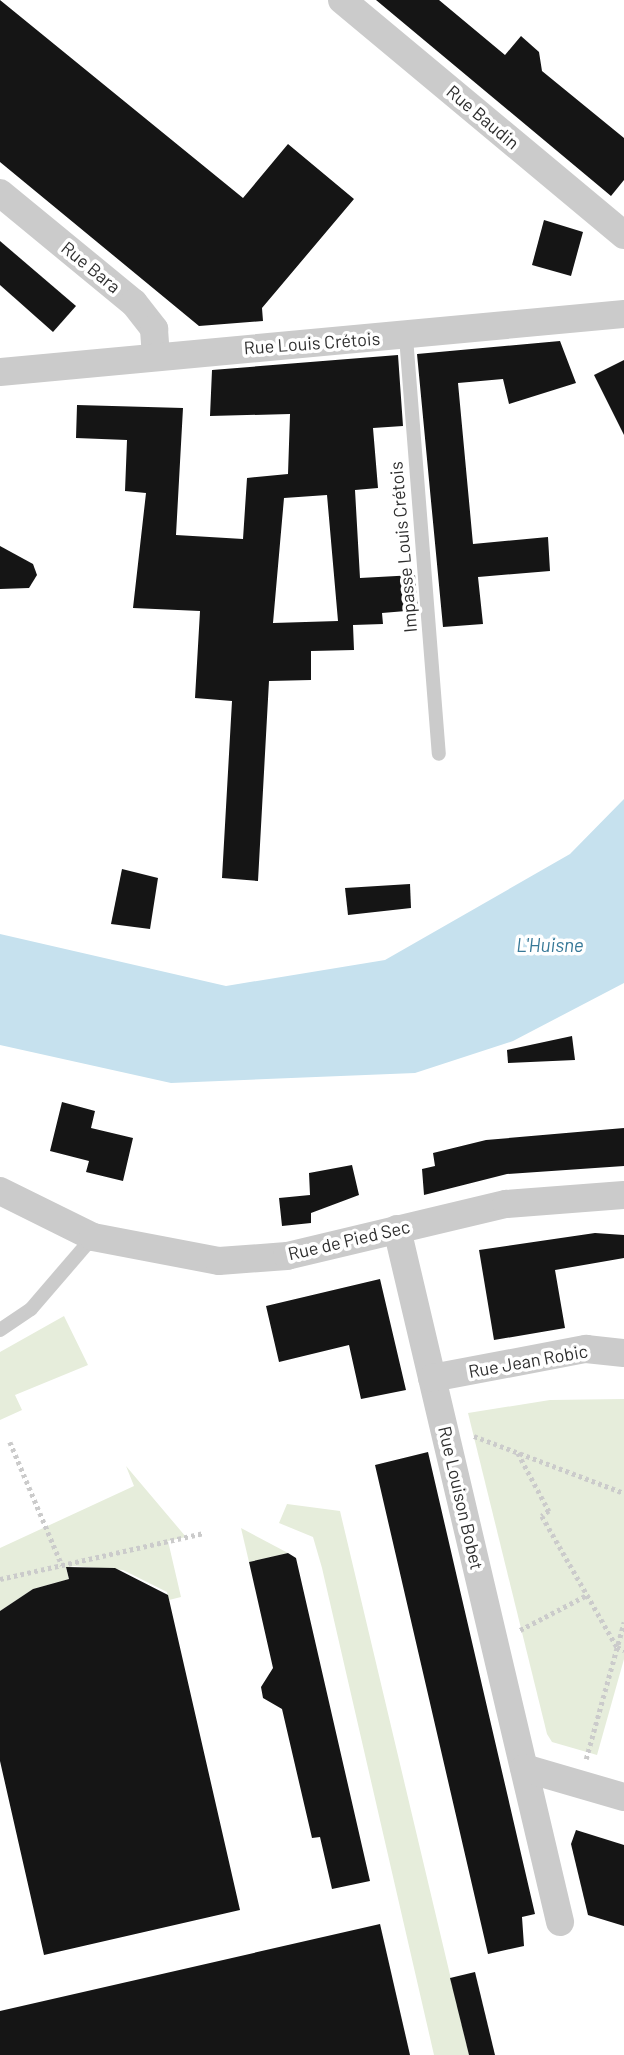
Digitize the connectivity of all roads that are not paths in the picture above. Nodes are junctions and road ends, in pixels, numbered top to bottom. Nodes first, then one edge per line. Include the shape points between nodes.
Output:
1 (342, 0) edge
2 (0, 193) edge
3 (624, 235) edge
4 (624, 314) edge
5 (406, 337) junction
6 (156, 357) junction
7 (0, 372) edge
8 (439, 754) dead end
9 (0, 1191) edge
10 (624, 1195) edge
11 (397, 1228) junction
12 (93, 1237) junction
13 (0, 1329) edge
14 (624, 1353) edge
15 (432, 1378) junction
16 (524, 1768) junction
17 (624, 1797) edge
18 (560, 1922) dead end

1 - 3 street, Rue Baudin
2 - 6 street, Rue Bara via 134,303 154,329
4 - 5 street, Rue Louis Crétois
5 - 6 street, Rue Louis Crétois
5 - 8 lane, Impasse Louis Crétois
6 - 7 street, Rue Louis Crétois
9 - 12 street, Rue de Pied Sec
10 - 11 street, Rue de Pied Sec via 506,1203
11 - 12 street, Rue de Pied Sec via 286,1256 219,1261
11 - 15 street, Rue Louison Bobet
12 - 13 lane via 31,1309
14 - 15 street, Rue Jean Robic via 586,1349
15 - 16 street, Rue Louison Bobet
16 - 17 street
16 - 18 street, Rue Louison Bobet

